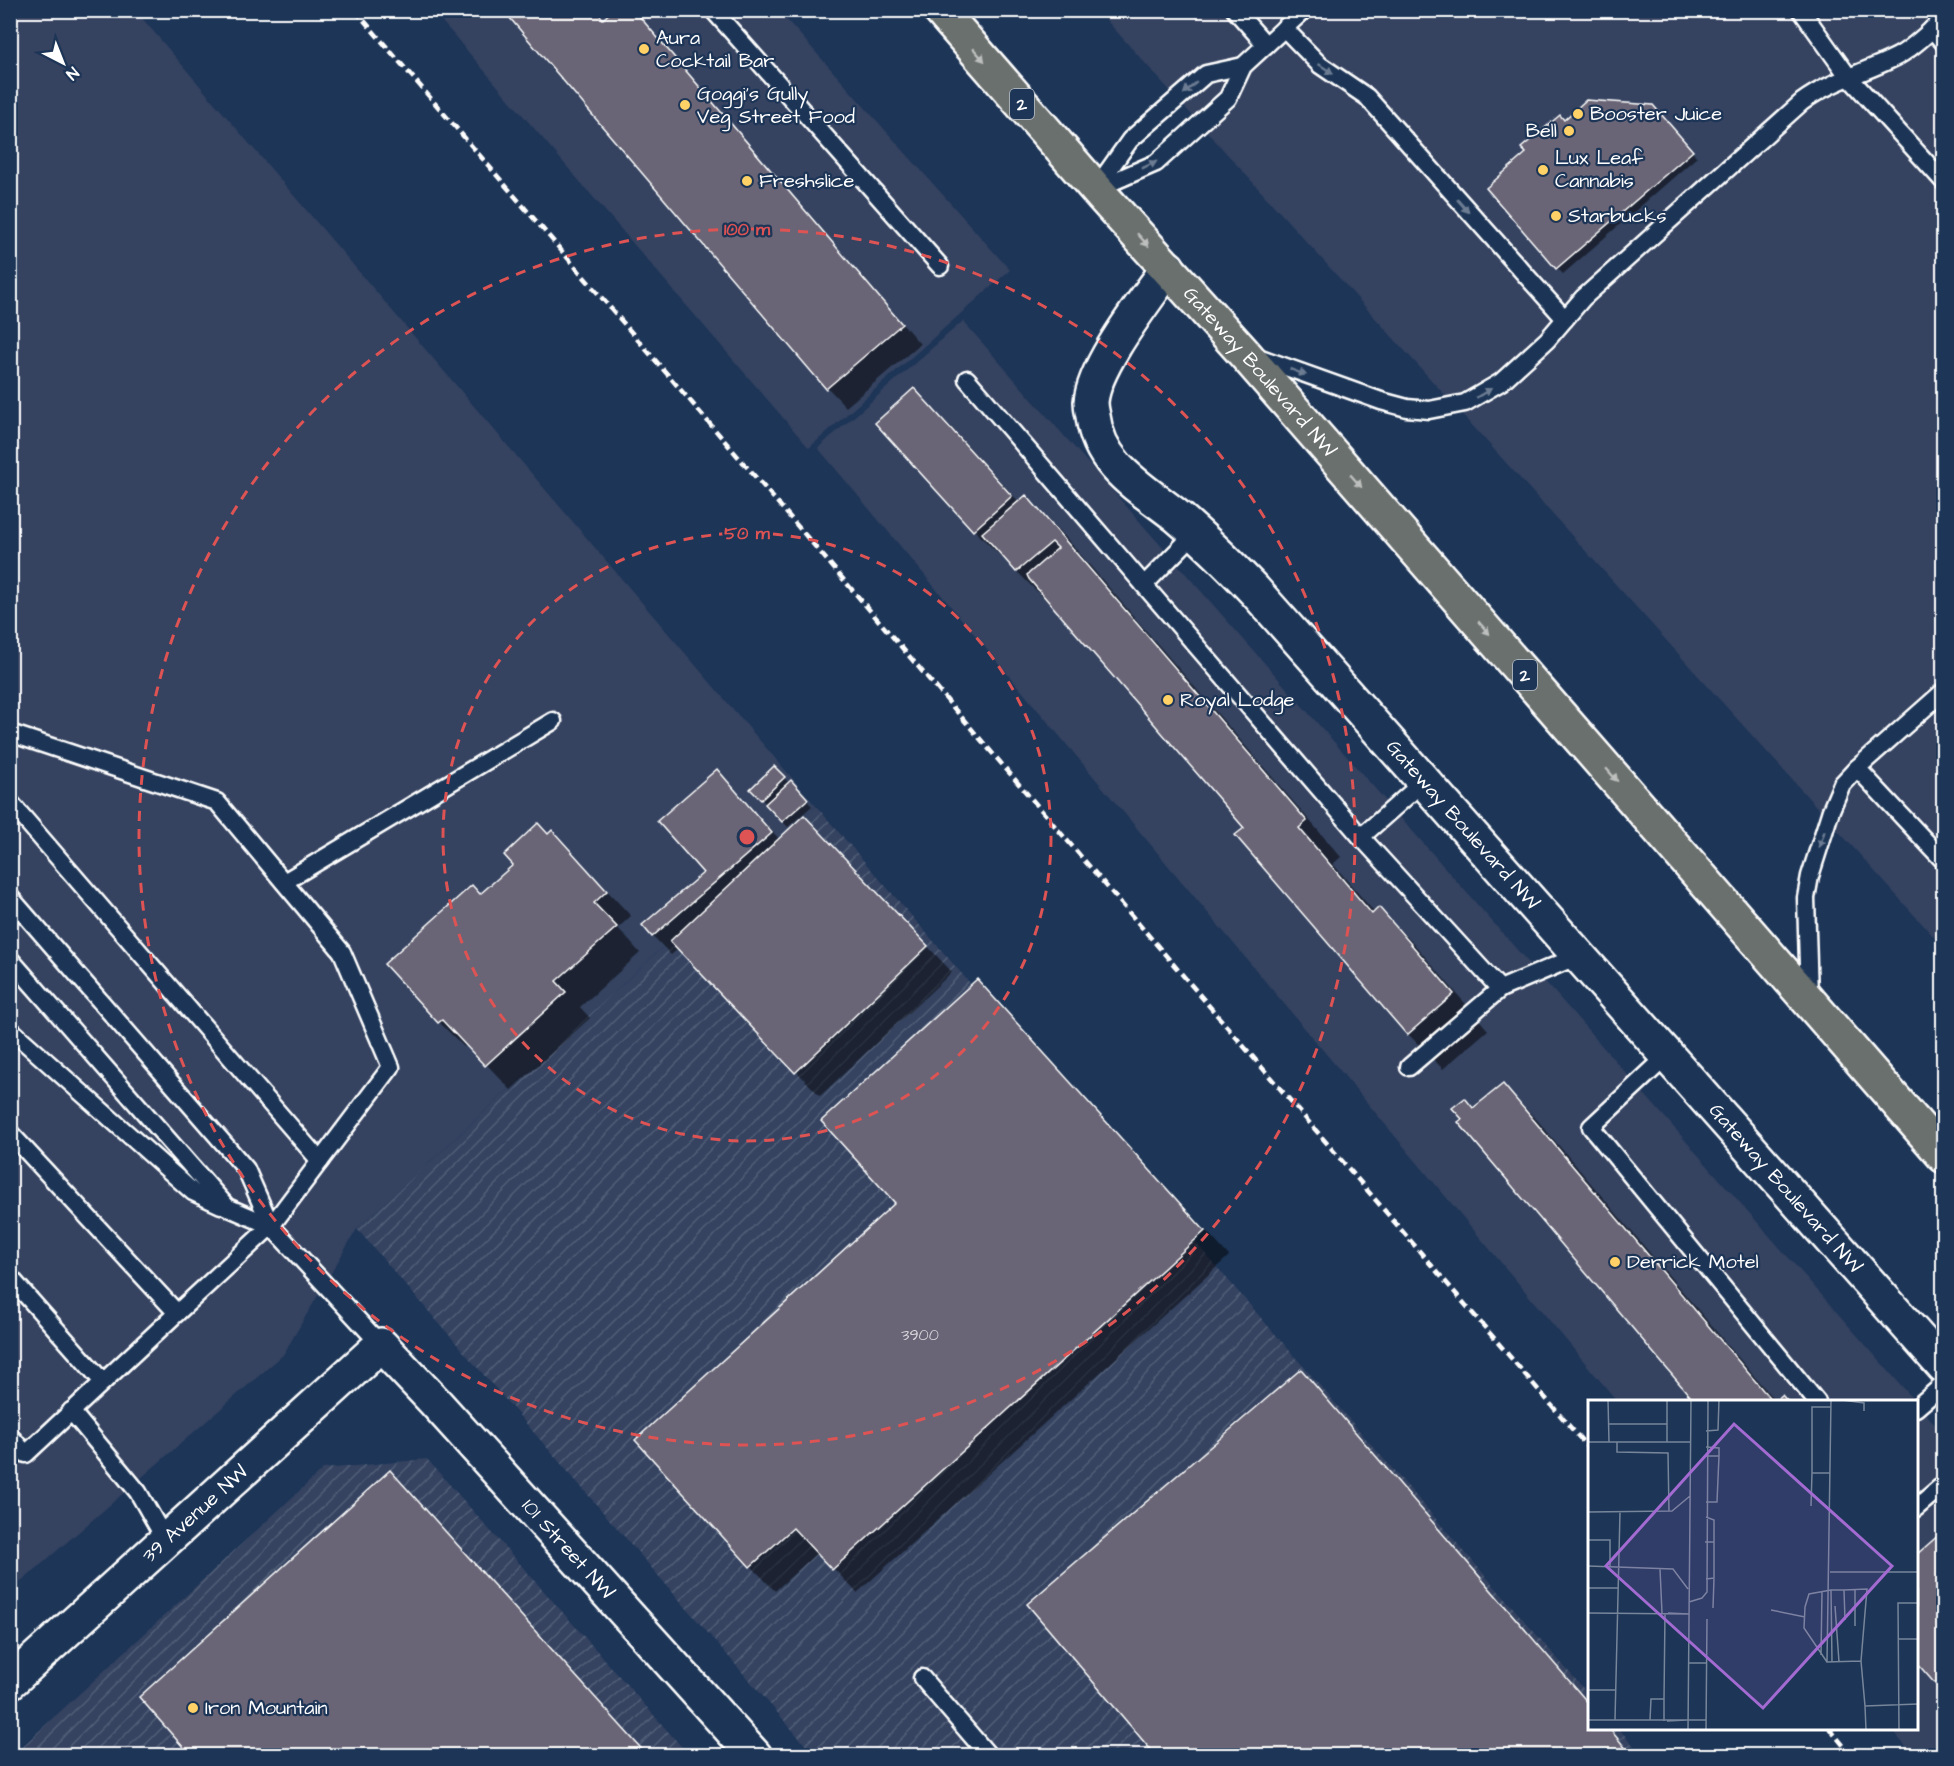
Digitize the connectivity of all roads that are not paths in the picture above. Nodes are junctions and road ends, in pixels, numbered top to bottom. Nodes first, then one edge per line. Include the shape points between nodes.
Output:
1 (712, 10) edge
2 (940, 10) edge
3 (1235, 10) edge
4 (1304, 10) edge
5 (1801, 10) edge
6 (1938, 24) edge
7 (1284, 28) junction
8 (1944, 43) edge
9 (1266, 45) junction
10 (1243, 66) junction
11 (1848, 76) junction
12 (1944, 182) edge
13 (1100, 193) junction
14 (940, 266) dead end
15 (1168, 268) junction
16 (1565, 319) junction
17 (1243, 352) junction
18 (967, 379) dead end
19 (1195, 533) junction
20 (1144, 585) junction
21 (1944, 691) edge
22 (553, 721) dead end
23 (10, 733) edge
24 (1857, 768) junction
25 (1423, 782) junction
26 (10, 802) edge
27 (1361, 837) junction
28 (1944, 861) edge
29 (284, 882) junction
30 (10, 897) edge
31 (1578, 956) junction
32 (10, 959) edge
33 (1500, 989) junction
34 (1810, 1002) junction
35 (10, 1029) edge
36 (1667, 1056) junction
37 (1409, 1067) dead end
38 (10, 1133) edge
39 (1944, 1156) edge
40 (320, 1161) junction
41 (228, 1208) junction
42 (271, 1226) junction
43 (10, 1276) edge
44 (177, 1313) junction
45 (381, 1345) junction
46 (1944, 1367) edge
47 (103, 1382) junction
48 (1944, 1384) edge
49 (1816, 1400) edge
50 (1918, 1407) edge
51 (71, 1411) junction
52 (10, 1436) edge
53 (1944, 1484) edge
54 (1918, 1507) edge
55 (166, 1540) junction
56 (922, 1678) dead end
57 (10, 1682) edge
58 (754, 1755) edge
59 (989, 1755) edge

1 - 14 lane
2 -> 13 highway, 2
3 - 9 lane
4 - 7 lane
5 - 11 lane
6 - 8 lane
6 - 11 lane via 1910,49
7 - 9 lane
7 -> 16 lane via 1320,65 1368,97
9 - 10 lane
13 -> 10 lane via 1156,163 1228,98
10 -> 13 lane via 1206,74 1130,140
11 - 12 lane
11 - 16 lane via 1802,102 1583,298
13 -> 15 highway, Gateway Boulevard NW / 2
15 - 17 highway, Gateway Boulevard NW / 2
15 - 19 street, Gateway Boulevard NW via 1118,341 1100,374 1091,402 1094,428 1104,452 1119,471
17 -> 16 lane via 1381,401 1429,410 1465,403 1491,389
17 -> 34 highway, Gateway Boulevard NW / 2
18 - 20 lane
19 - 20 lane
19 - 25 street, Gateway Boulevard NW via 1248,583
20 - 27 lane
21 - 24 lane
22 - 29 lane
23 - 29 lane via 217,802
24 - 28 lane
24 -> 34 lane via 1842,784 1810,876 1806,898
25 - 27 lane
25 - 31 street, Gateway Boulevard NW
26 - 40 lane
27 - 33 lane
29 - 40 lane via 342,952 391,1067
30 - 42 lane via 246,1169
31 - 33 lane
31 - 36 street, Gateway Boulevard NW
32 - 41 lane
33 - 37 lane
34 - 39 highway, Gateway Boulevard NW / 2
35 - 41 lane via 193,1192
36 - 46 street, Gateway Boulevard NW
36 - 49 lane via 1591,1127
38 - 44 lane
40 - 42 lane
41 - 42 lane
42 - 44 lane
42 - 45 lane
43 - 47 lane
44 - 47 lane
45 - 55 street, 39 Avenue NW
45 - 58 street, 101 Street NW
47 - 51 lane
48 - 50 lane
51 - 52 lane via 26,1454
51 - 55 lane via 138,1492
53 - 54 lane
55 - 57 street, 39 Avenue NW
56 - 59 lane

